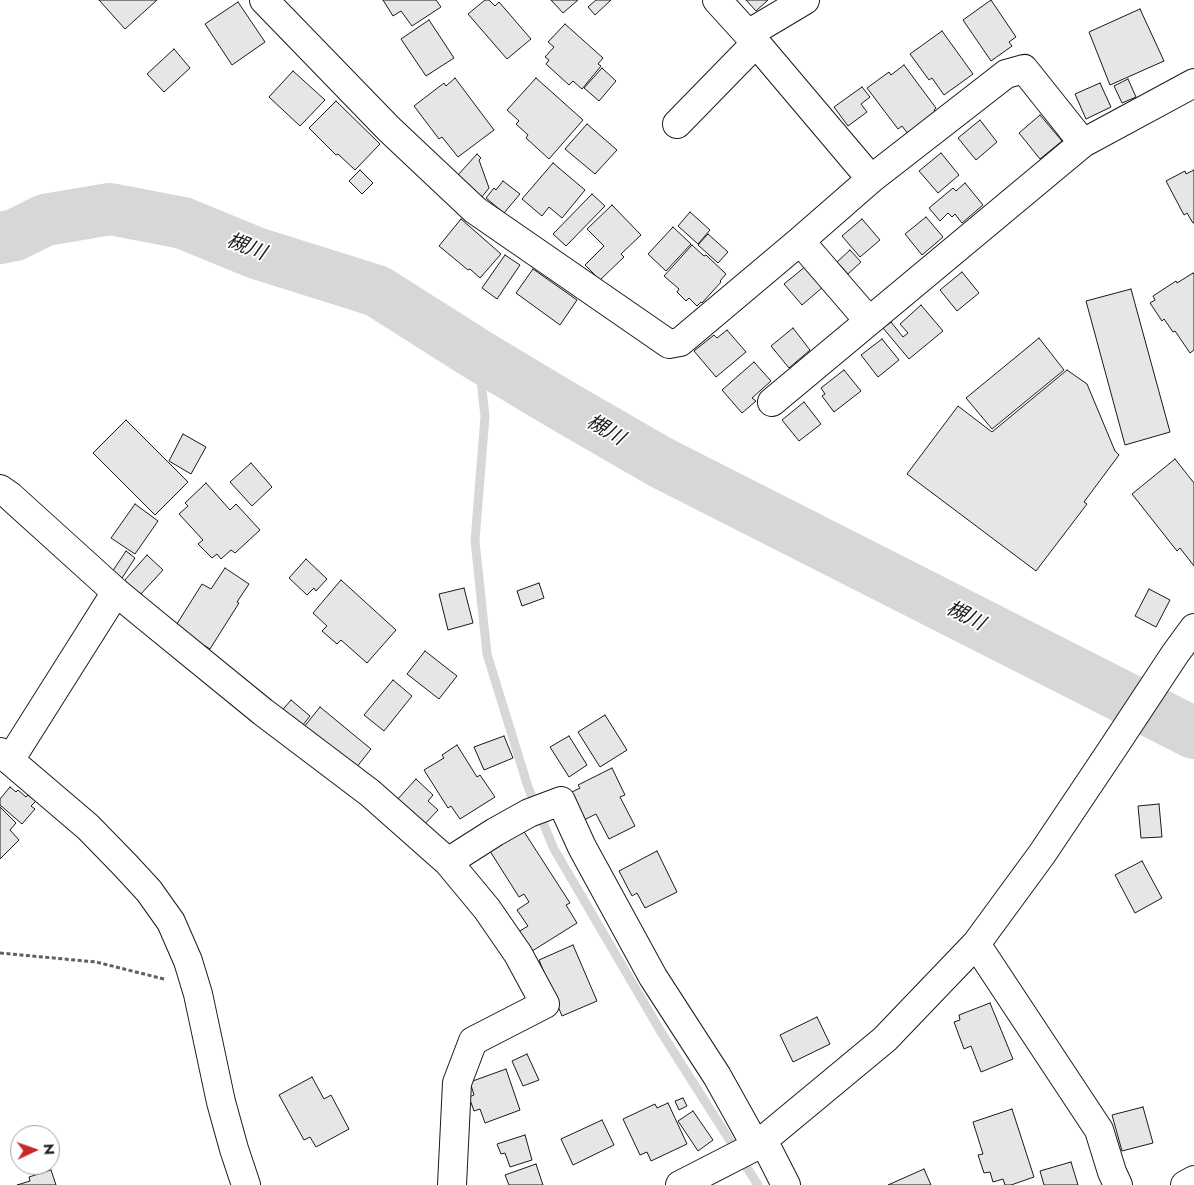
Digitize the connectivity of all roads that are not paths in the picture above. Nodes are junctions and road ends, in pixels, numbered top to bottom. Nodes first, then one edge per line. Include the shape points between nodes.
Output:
1 (264, 0) edge
2 (717, 0) edge
3 (805, 0) edge
4 (752, 39) junction
5 (1194, 84) edge
6 (677, 124) dead end
7 (1084, 143) junction
8 (871, 179) junction
9 (800, 241) junction
10 (869, 321) junction
11 (772, 402) dead end
12 (0, 489) edge
13 (116, 592) junction
14 (1193, 631) edge
15 (5, 756) edge
16 (448, 862) junction
17 (976, 944) junction
18 (760, 1143) junction
19 (1194, 1180) edge
20 (246, 1185) edge
21 (452, 1185) edge
22 (680, 1185) edge
23 (786, 1185) edge
24 (1118, 1185) edge
25 (1185, 1185) edge

1 - 9 street via 389,129 475,210 669,344 680,342
2 - 4 street
3 - 4 street
4 - 6 street
4 - 8 street
5 - 7 street
7 - 8 street via 1024,69 1006,74
7 - 10 street
8 - 9 street
9 - 10 street
10 - 11 street
12 - 13 street
13 - 15 street
13 - 16 street via 370,794
14 - 17 street via 1042,854
15 - 20 street via 88,827 149,891 171,922 198,994 224,1111
16 - 18 street via 528,813 561,802 653,977
16 - 21 street via 487,909 518,954 545,1004 473,1041 457,1083
17 - 18 street via 885,1039
17 - 24 street via 1099,1130
18 - 22 street
18 - 23 street
19 - 25 street

